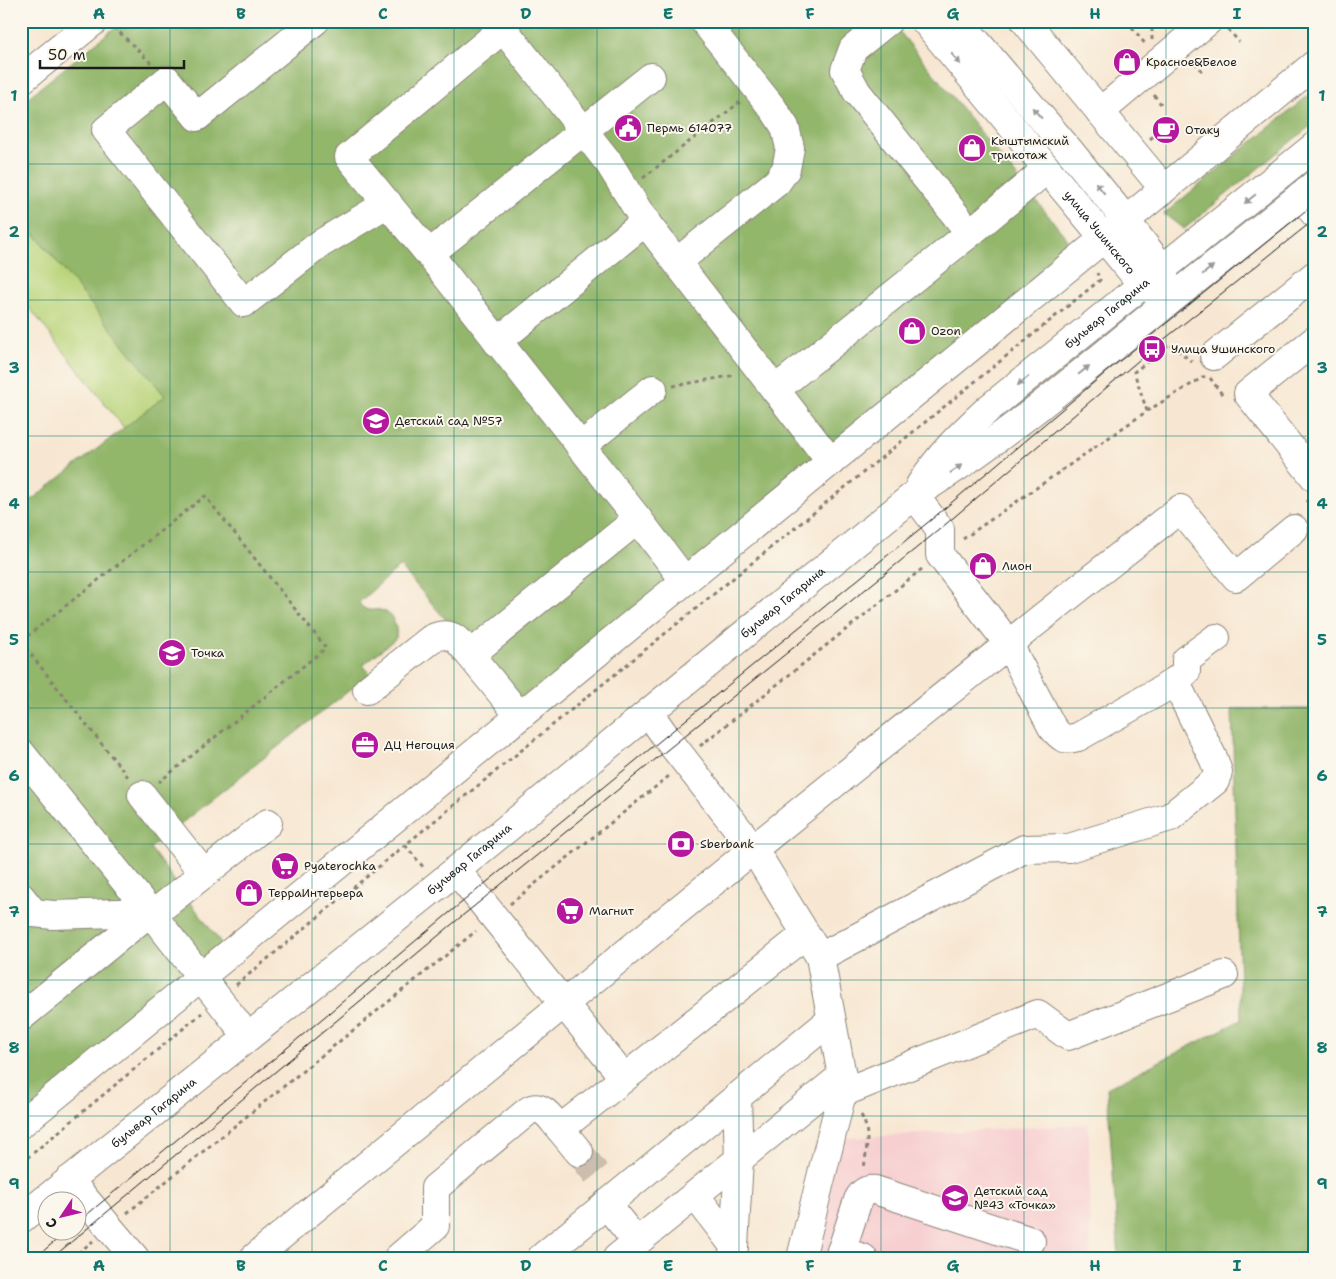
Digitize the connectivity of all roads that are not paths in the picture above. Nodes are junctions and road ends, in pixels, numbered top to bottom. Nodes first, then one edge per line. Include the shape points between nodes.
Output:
1 (315, 21) edge
2 (704, 21) edge
3 (888, 21) edge
4 (925, 21) edge
5 (959, 21) edge
6 (1025, 21) edge
7 (1208, 21) edge
8 (104, 25) edge
9 (500, 25) edge
10 (1315, 64) edge
11 (651, 77) dead end
12 (21, 80) edge
13 (1100, 112) junction
14 (583, 131) junction
15 (1315, 146) edge
16 (1047, 169) junction
17 (1282, 173) junction
18 (1164, 189) junction
19 (1310, 198) edge
20 (388, 203) junction
21 (1125, 220) junction
22 (646, 222) junction
23 (970, 233) junction
24 (1104, 237) junction
25 (429, 254) junction
26 (677, 262) junction
27 (1315, 275) edge
28 (1152, 276) junction
29 (1170, 300) junction
30 (1315, 340) edge
31 (498, 342) junction
32 (1202, 362) road end
33 (768, 380) junction
34 (653, 389) road end
35 (580, 447) junction
36 (831, 462) junction
37 (1315, 478) edge
38 (914, 495) junction
39 (638, 519) junction
40 (1294, 529) dead end
41 (685, 581) junction
42 (1216, 638) dead end
43 (1008, 643) junction
44 (470, 655) junction
45 (1175, 681) junction
46 (367, 690) dead end
47 (649, 713) junction
48 (520, 716) junction
49 (21, 753) edge
50 (142, 795) road end
51 (268, 823) dead end
52 (753, 848) junction
53 (456, 870) junction
54 (204, 874) junction
55 (21, 897) edge
56 (151, 914) junction
57 (813, 946) junction
58 (1224, 975) dead end
59 (202, 977) junction
60 (564, 1003) junction
61 (21, 1017) edge
62 (831, 1020) junction
63 (248, 1037) junction
64 (624, 1078) junction
65 (842, 1084) junction
66 (737, 1097) junction
67 (21, 1124) edge
68 (560, 1129) junction
69 (579, 1152) tunnel mouth
70 (739, 1160) junction
71 (69, 1180) junction
72 (609, 1195) junction
73 (695, 1195) junction
74 (21, 1219) edge
75 (1031, 1241) dead end
76 (627, 1250) edge
77 (733, 1252) edge
78 (848, 1255) edge
79 (135, 1258) edge
80 (254, 1258) edge
81 (398, 1258) edge
82 (541, 1258) edge
83 (802, 1258) edge

1 - 20 main road via 197,116 167,80 106,130 244,303 320,244
2 - 26 main road via 774,110 785,127 790,148 786,169 777,182
3 - 23 main road via 853,49 845,70 857,92
4 -> 16 main road, улица Ушинского
21 -> 5 main road, улица Ушинского
6 - 13 main road
7 - 13 main road
8 - 12 main road
9 - 14 main road
9 - 20 main road via 349,157
10 - 18 main road
11 - 14 main road
13 - 18 main road
14 - 22 main road via 609,163
14 - 25 main road
15 - 17 main road, бульвар Гагарина
16 - 23 main road
16 - 24 main road, улица Ушинского
17 - 19 main road
17 -> 28 main road, бульвар Гагарина
18 - 21 main road
29 -> 19 main road, бульвар Гагарина
20 - 25 main road
21 - 24 main road
21 - 28 main road, улица Ушинского
22 - 26 main road
22 - 31 main road
23 - 33 main road
24 - 28 main road, улица Ушинского
24 - 36 main road
25 - 31 main road
26 - 33 main road
27 - 32 main road
28 - 29 main road, улица Ушинского
28 -> 38 main road, бульвар Гагарина via 959,435 934,463
38 -> 29 main road, бульвар Гагарина via 982,450
30 - 37 main road via 1248,394
31 - 35 main road
33 - 36 main road
34 - 35 main road
35 - 39 main road
36 - 41 main road
38 - 43 main road via 940,529 940,555
38 - 47 main road, бульвар Гагарина
39 - 41 main road
39 - 44 main road
40 - 43 main road via 1236,577 1180,509
41 - 48 main road
42 - 45 main road via 1186,660 1186,672
43 - 45 main road via 1052,728 1060,737 1069,740
43 - 52 main road
44 - 46 main road via 453,637 438,635
44 - 48 main road
45 - 57 main road via 1218,772 1216,781 1170,817 1069,848 1024,849
47 - 52 main road
47 - 53 main road, бульвар Гагарина
48 - 59 main road
49 - 56 main road
50 - 54 main road
51 - 54 main road
52 - 57 main road
52 - 60 main road
53 - 60 main road
53 - 63 main road, бульвар Гагарина
54 - 56 main road
55 - 56 main road via 34,913
56 - 59 main road
56 - 61 main road
57 - 62 main road
57 - 64 main road
58 - 65 main road via 1068,1036 1038,1014
59 - 63 main road
59 - 67 main road
60 - 64 main road
60 - 80 main road
62 - 65 main road
62 - 66 main road
63 - 71 main road, бульвар Гагарина
64 - 68 main road
65 - 70 main road
65 - 83 main road
66 - 70 main road
66 - 72 main road
68 - 69 main road
68 - 81 main road via 539,1108 528,1111 434,1188 435,1226
70 - 73 main road
70 - 77 main road
71 - 74 main road, бульвар Гагарина
71 - 79 main road
72 - 76 main road
72 - 82 main road
73 - 76 main road
73 - 77 main road
75 - 78 main road via 868,1189 858,1200

